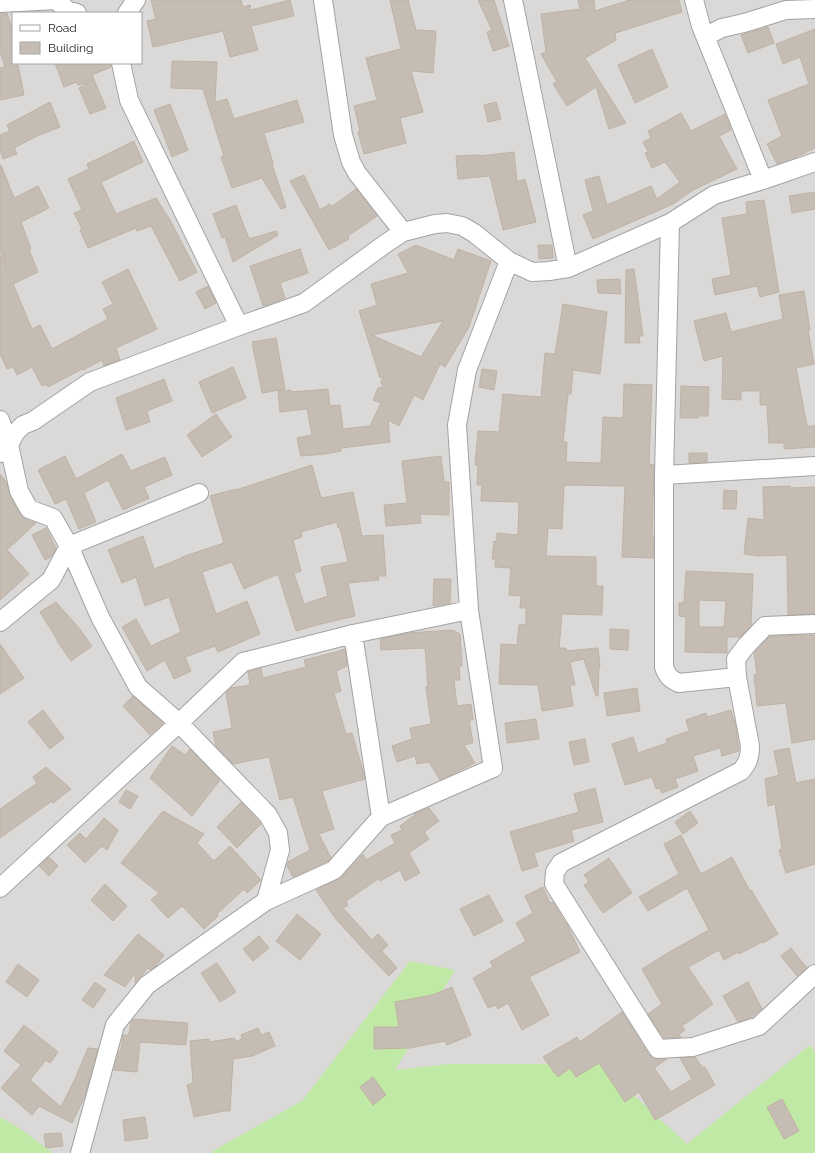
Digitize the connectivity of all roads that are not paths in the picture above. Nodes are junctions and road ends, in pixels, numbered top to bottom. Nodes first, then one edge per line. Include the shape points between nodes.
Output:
1 (136, 0) edge
2 (323, 0) edge
3 (513, 0) edge
4 (694, 0) edge
5 (0, 3) edge
6 (815, 9) edge
7 (74, 12) edge
8 (129, 12) edge
9 (706, 36) junction
10 (122, 64) edge
11 (815, 162) edge
12 (764, 180) junction
13 (670, 223) junction
14 (403, 232) junction
15 (510, 261) junction
16 (568, 268) junction
17 (239, 326) junction
18 (0, 420) edge
19 (5, 449) edge
20 (815, 466) edge
21 (664, 475) junction
22 (199, 493) dead end
23 (69, 546) junction
24 (469, 610) junction
25 (0, 622) edge
26 (815, 624) edge
27 (353, 634) junction
28 (737, 677) junction
29 (179, 723) junction
30 (381, 817) junction
31 (0, 888) edge
32 (266, 901) junction
33 (815, 974) edge
34 (80, 1153) edge

1 - 8 street
2 - 14 street via 343,135 351,162
3 - 16 street
4 - 9 street
5 - 7 street via 56,0 67,10
6 - 9 street via 786,10 722,28
9 - 12 street
10 - 17 street via 129,100
11 - 12 street
12 - 13 street via 714,195
13 - 16 street
13 - 21 street
14 - 15 street via 435,224 462,226 474,232
14 - 17 street via 304,303
15 - 16 street via 532,272
15 - 24 street via 467,370 457,425
17 - 19 street via 90,382 33,421 23,425
18 - 19 street
19 - 23 street via 19,491 29,509 53,518
20 - 21 street
21 - 28 street via 664,667 671,680 679,683
22 - 23 street
23 - 25 street via 51,580
23 - 29 street via 100,617 138,687
24 - 27 street
24 - 30 street via 493,768
26 - 28 street via 765,626 736,660
27 - 29 street via 243,662
27 - 30 street
28 - 33 street via 750,746 750,756 741,771 561,863 555,872 554,884 658,1049 693,1047 759,1026
29 - 31 street
29 - 32 street via 268,815 278,833 280,850
30 - 32 street via 334,870
32 - 34 street via 147,985 115,1025

